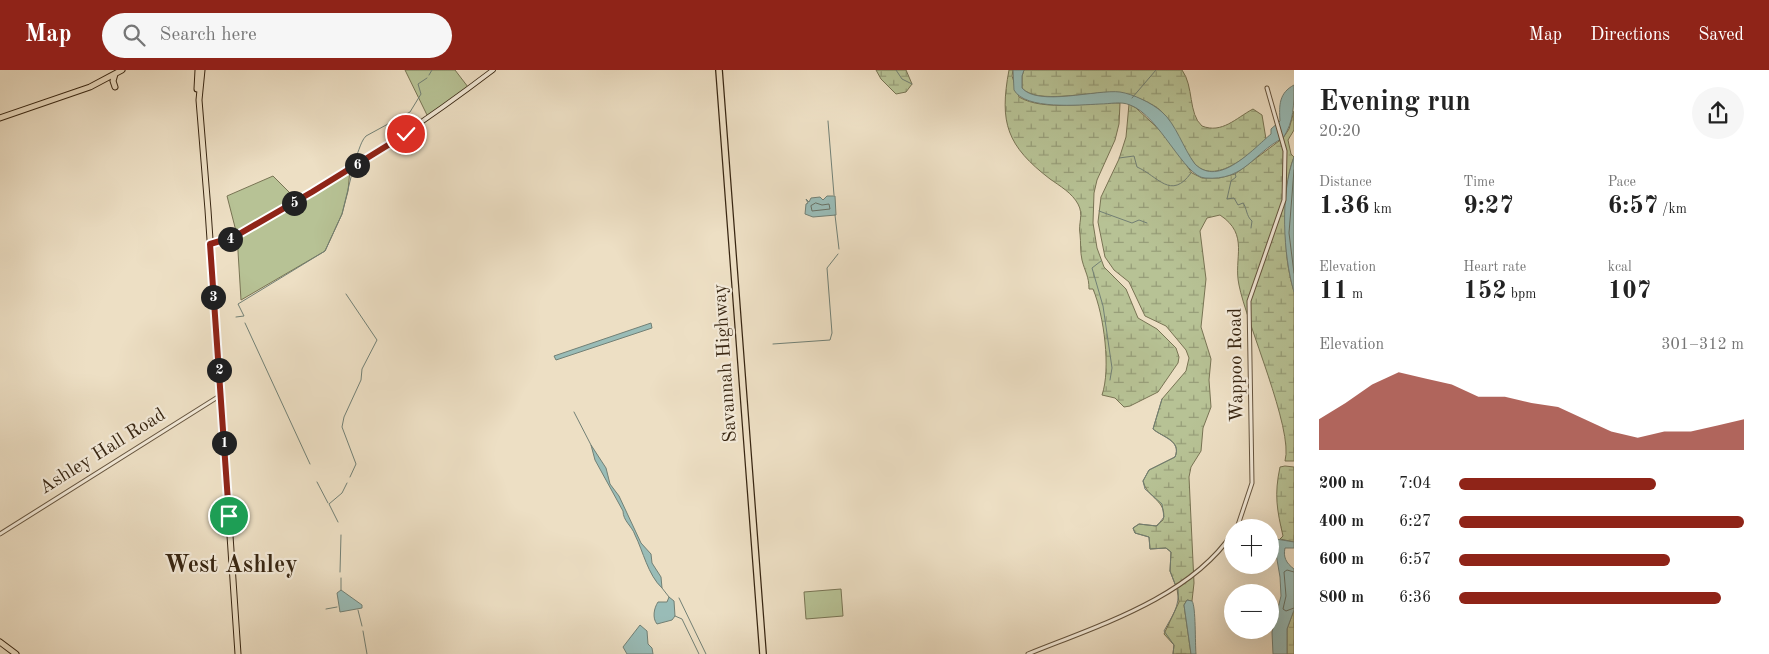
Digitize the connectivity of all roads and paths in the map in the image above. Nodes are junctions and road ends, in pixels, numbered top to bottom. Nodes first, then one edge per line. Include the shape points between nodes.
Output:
1 (122, 70) edge
2 (198, 70) edge
3 (202, 70) edge
4 (493, 70) edge
5 (719, 70) edge
6 (115, 74) junction
7 (115, 87) dead end
8 (1267, 88) dead end
9 (199, 94) junction
10 (0, 118) edge
11 (210, 244) junction
12 (221, 395) junction
13 (1240, 519) edge
14 (0, 534) edge
15 (1224, 545) edge
16 (0, 642) edge
17 (16, 654) edge
18 (238, 654) edge
19 (763, 654) edge
20 (1028, 654) edge

1 - 6 main road
2 - 9 main road
3 - 9 main road
4 - 11 main road via 427,120 234,237
5 - 19 highway, Savannah Highway
6 - 7 main road
6 - 10 main road via 82,90
8 - 13 street, Wappoo Road via 1285,151 1284,200 1249,301 1252,483
9 - 11 main road
11 - 12 main road
12 - 14 street, Ashley Hall Road
12 - 18 main road
15 - 20 street via 1200,570 1134,610
16 - 17 main road

